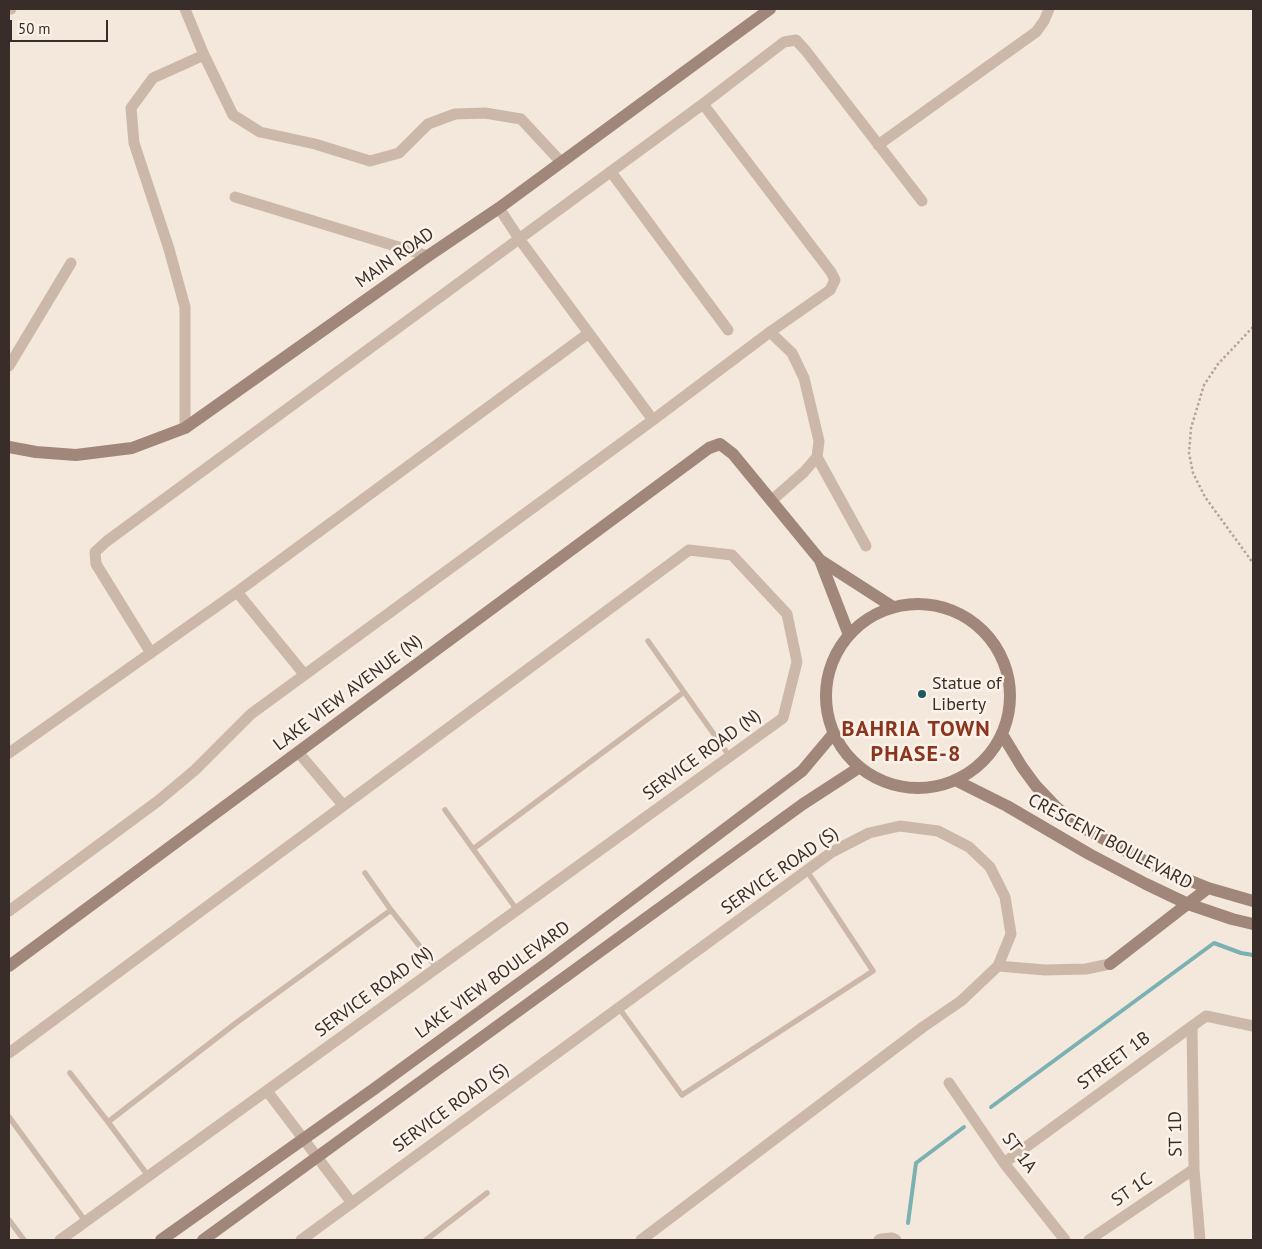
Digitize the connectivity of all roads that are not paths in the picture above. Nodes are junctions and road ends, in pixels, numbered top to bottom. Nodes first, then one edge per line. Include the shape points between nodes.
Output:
1 (185, 9) edge
2 (770, 9) edge
3 (1049, 9) edge
4 (204, 55) junction
5 (703, 104) junction
6 (878, 145) junction
7 (561, 162) junction
8 (611, 172) junction
9 (234, 197) dead end
10 (922, 201) dead end
11 (499, 208) junction
12 (520, 240) junction
13 (428, 256) junction
14 (71, 263) dead end
15 (728, 330) dead end
16 (770, 332) junction
17 (589, 333) junction
18 (9, 366) edge
19 (653, 420) junction
20 (185, 428) junction
21 (9, 447) edge
22 (817, 457) junction
23 (771, 501) junction
24 (866, 546) dead end
25 (820, 560) junction
26 (237, 592) junction
27 (893, 607) junction
28 (849, 636) junction
29 (648, 640) dead end
30 (151, 653) junction
31 (304, 674) junction
32 (684, 692) junction
33 (834, 733) junction
34 (1002, 734) junction
35 (298, 752) junction
36 (9, 753) edge
37 (730, 757) junction
38 (860, 767) junction
39 (956, 780) junction
40 (343, 805) junction
41 (445, 810) dead end
42 (473, 849) junction
43 (807, 871) junction
44 (365, 873) dead end
45 (1208, 888) junction
46 (1253, 901) edge
47 (1188, 904) junction
48 (391, 910) junction
49 (517, 910) junction
50 (9, 911) edge
51 (1253, 924) edge
52 (1110, 964) joint
53 (9, 966) edge
54 (998, 966) junction
55 (437, 968) junction
56 (619, 1008) junction
57 (1192, 1026) junction
58 (1253, 1026) edge
59 (9, 1053) edge
60 (70, 1073) dead end
61 (949, 1083) dead end
62 (267, 1091) junction
63 (9, 1117) edge
64 (108, 1122) junction
65 (303, 1139) junction
66 (317, 1157) junction
67 (1004, 1163) junction
68 (1194, 1169) junction
69 (148, 1177) junction
70 (487, 1193) dead end
71 (352, 1202) junction
72 (9, 1220) edge
73 (86, 1222) junction
74 (24, 1240) edge
75 (60, 1240) edge
76 (161, 1240) edge
77 (202, 1240) edge
78 (301, 1240) edge
79 (426, 1240) edge
80 (641, 1240) edge
81 (879, 1240) edge
82 (896, 1240) edge
83 (1065, 1240) edge
84 (1090, 1240) edge
85 (1200, 1240) edge

1 - 4 street
2 - 7 main road, MAIN ROAD
3 - 6 street via 1036,32
4 - 7 street via 233,115 260,132 370,161 399,153 428,124 455,114 486,113 521,118
4 - 20 street via 153,78 131,108 134,143 185,307
5 - 6 street via 784,42 796,40
5 - 8 street
5 - 16 street via 835,280 830,290
6 - 10 street
7 - 11 main road, MAIN ROAD
8 - 12 street
8 - 15 street
9 - 13 street
11 - 12 street
11 - 13 main road, MAIN ROAD
12 - 17 street
12 - 30 street via 95,552 96,564
13 - 20 main road, MAIN ROAD
14 - 18 street
16 - 19 street
16 - 22 street via 792,353 804,378 819,441
17 - 19 street
17 - 26 street
19 - 31 street
20 - 21 main road, MAIN ROAD via 132,448 76,455
22 - 23 street
22 - 24 street
23 - 25 main road
23 - 35 main road, LAKE VIEW AVENUE (N) via 732,454 720,444 709,448
25 - 27 main road
25 - 28 main road
26 - 30 street
26 - 31 street
27 - 28 main road via 862,623
27 - 34 main road via 914,604 942,607 973,622 988,636 1007,673 1010,694
28 - 33 main road via 838,650 827,682 828,716
29 - 32 lane
30 - 36 street
31 - 50 street via 251,714 195,770 158,801
32 - 37 lane
32 - 42 lane
33 - 38 main road via 840,746
33 - 65 main road, LAKE VIEW BOULEVARD via 802,771 547,963
34 - 39 main road via 983,761
34 - 45 main road, CRESCENT BOULEVARD via 1036,786 1074,823 1152,865
35 - 40 street
35 - 53 main road, LAKE VIEW AVENUE (N)
37 - 40 street, SERVICE ROAD (N) via 783,718 797,662 787,614 732,555 689,550
37 - 49 street, SERVICE ROAD (N)
38 - 39 main road via 889,783 906,787 940,785
38 - 66 main road via 802,804
39 - 47 main road, CRESCENT BOULEVARD via 1089,854
40 - 59 street, SERVICE ROAD (N)
41 - 42 lane
42 - 49 lane
43 - 54 street, SERVICE ROAD (S) via 832,852 870,833 900,826 938,831 969,847 983,860 1005,897 1010,934
43 - 56 street, SERVICE ROAD (S)
43 - 56 lane via 873,971 682,1095
44 - 48 lane
45 - 46 main road, CRESCENT BOULEVARD
45 - 47 main road
47 - 51 main road, CRESCENT BOULEVARD
47 - 52 main road
48 - 55 lane
48 - 64 lane
49 - 55 street, SERVICE ROAD (N)
52 - 54 street via 1045,970
54 - 80 street, SERVICE ROAD (S) via 961,1001
55 - 62 street, SERVICE ROAD (N)
56 - 71 street, SERVICE ROAD (S)
57 - 58 street, STREET 1B via 1206,1016
57 - 67 street, STREET 1B
57 - 68 street, ST 1D
60 - 64 lane
61 - 67 street, ST 1A
62 - 65 street
62 - 69 street, SERVICE ROAD (N)
63 - 73 lane
64 - 69 lane
65 - 66 street
65 - 76 main road, LAKE VIEW BOULEVARD
66 - 71 street
66 - 77 main road
67 - 83 street, ST 1A
68 - 84 street, ST 1C
68 - 85 street, ST 1D
69 - 73 street, SERVICE ROAD (N)
70 - 79 lane
71 - 78 street, SERVICE ROAD (S)
72 - 74 lane
73 - 75 street, SERVICE ROAD (N)
81 - 82 street

